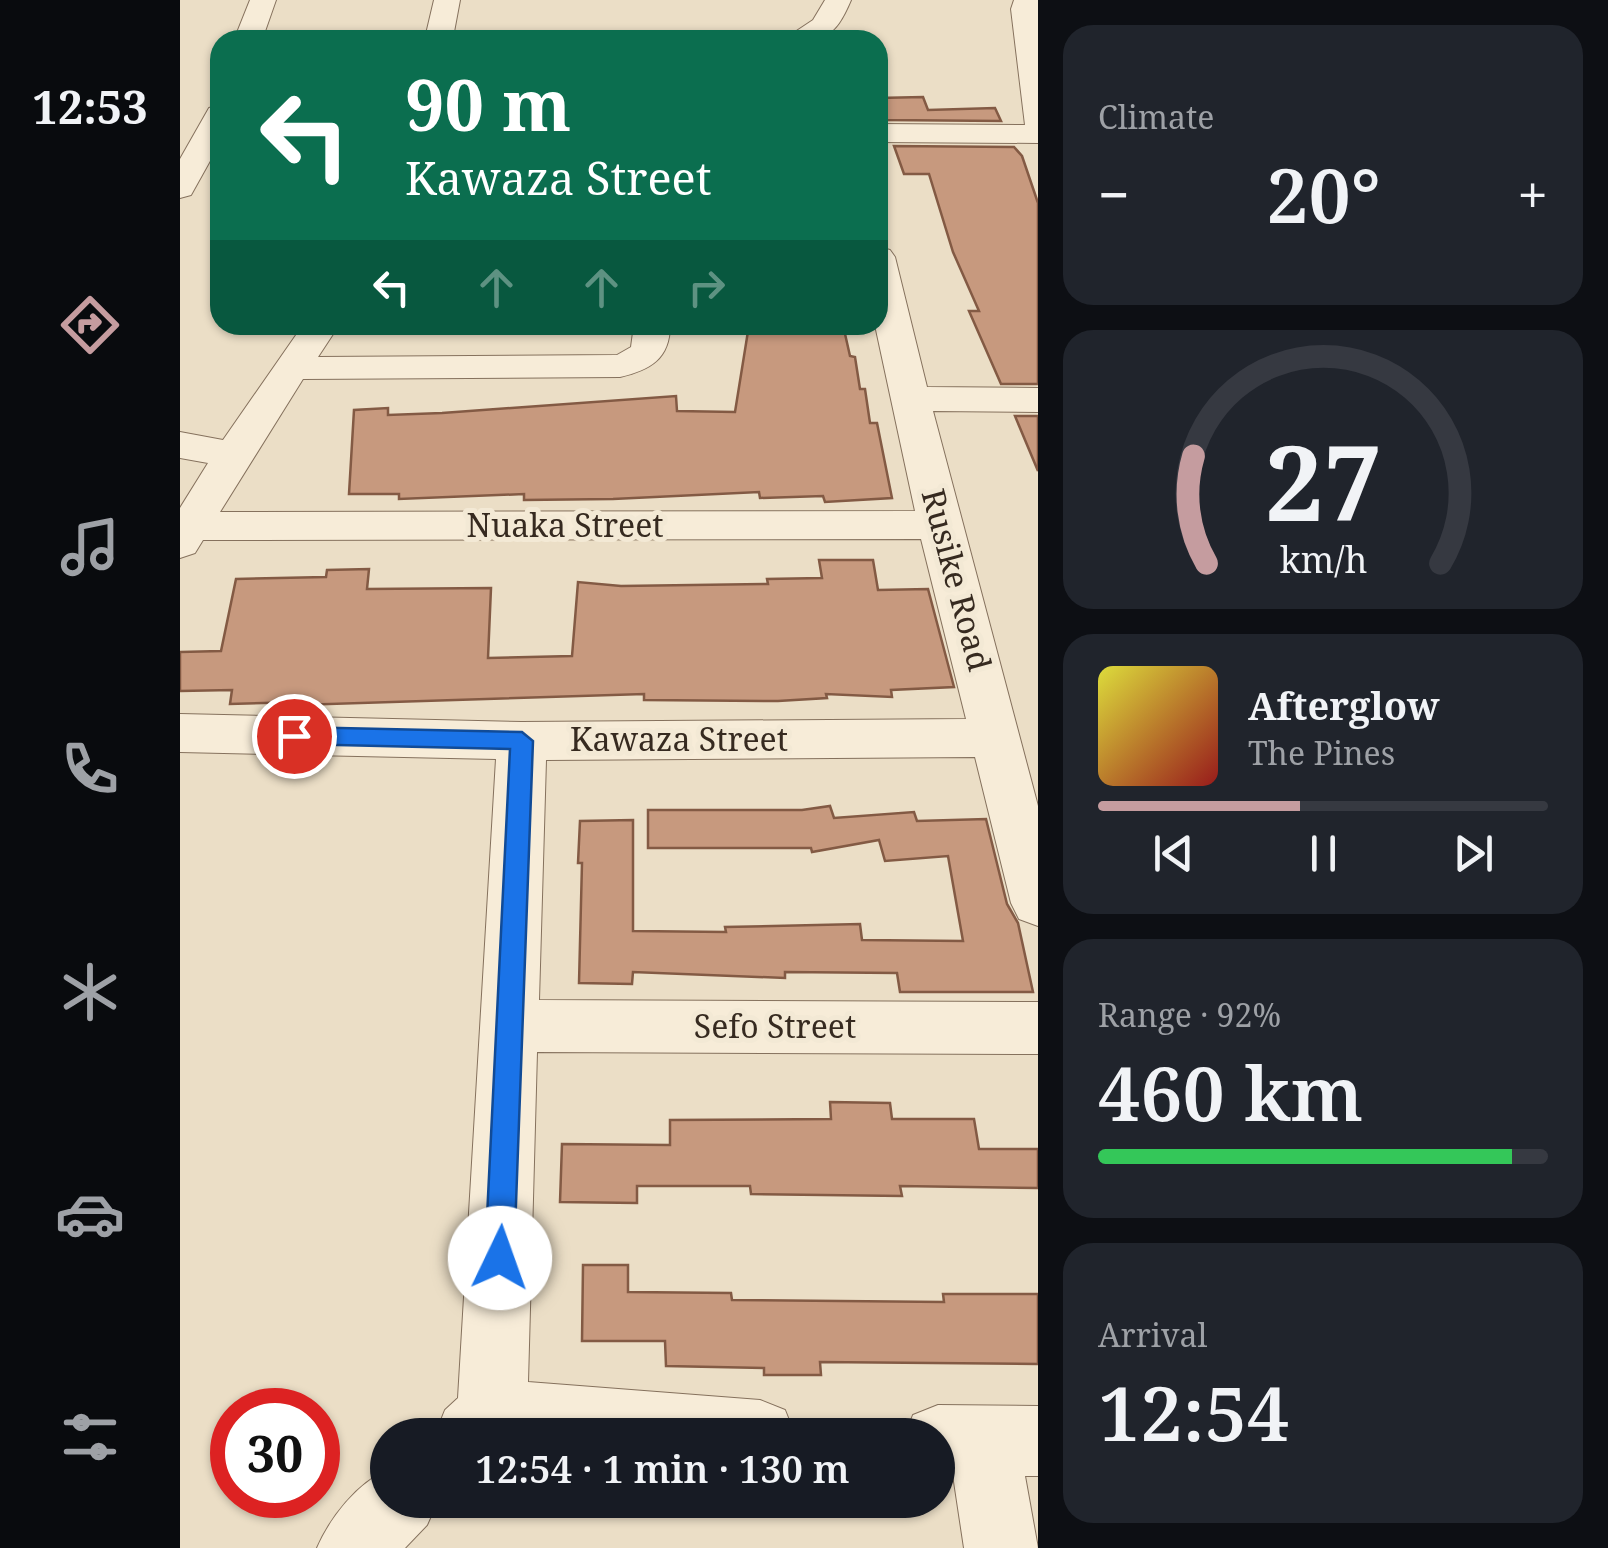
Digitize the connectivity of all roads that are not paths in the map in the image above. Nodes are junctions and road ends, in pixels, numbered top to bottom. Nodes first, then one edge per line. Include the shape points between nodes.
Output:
1 (262, 0) edge
2 (447, 0) edge
3 (838, 0) edge
4 (1027, 0) edge
5 (252, 30) edge
6 (441, 30) edge
7 (820, 30) edge
8 (1038, 122) edge
9 (888, 133) edge
10 (1038, 134) edge
11 (210, 137) edge
12 (180, 188) edge
13 (888, 298) edge
14 (314, 335) edge
15 (651, 335) edge
16 (293, 368) junction
17 (912, 399) junction
18 (1038, 400) edge
19 (180, 444) edge
20 (233, 456) junction
21 (939, 525) junction
22 (185, 535) edge
23 (180, 733) edge
24 (998, 738) junction
25 (522, 741) junction
26 (1038, 902) edge
27 (511, 1026) junction
28 (1038, 1028) edge
29 (481, 1418) edge
30 (986, 1440) edge
31 (384, 1518) edge
32 (354, 1548) edge
33 (1002, 1548) edge

1 - 5 street
2 - 6 street
3 - 7 street
4 - 8 street
9 - 10 street
11 - 12 street
13 - 17 street, Rusike Road
14 - 16 street
15 - 16 street via 644,357 620,366
16 - 20 street
17 - 18 street
17 - 21 street, Rusike Road
19 - 20 street
20 - 22 street
21 - 22 street, Nuaka Street
21 - 24 street, Rusike Road
23 - 25 street, Kawaza Street
24 - 25 street, Kawaza Street
24 - 26 street, Rusike Road
25 - 27 street
27 - 28 street, Sefo Street
27 - 29 street
30 - 33 street
31 - 32 street

